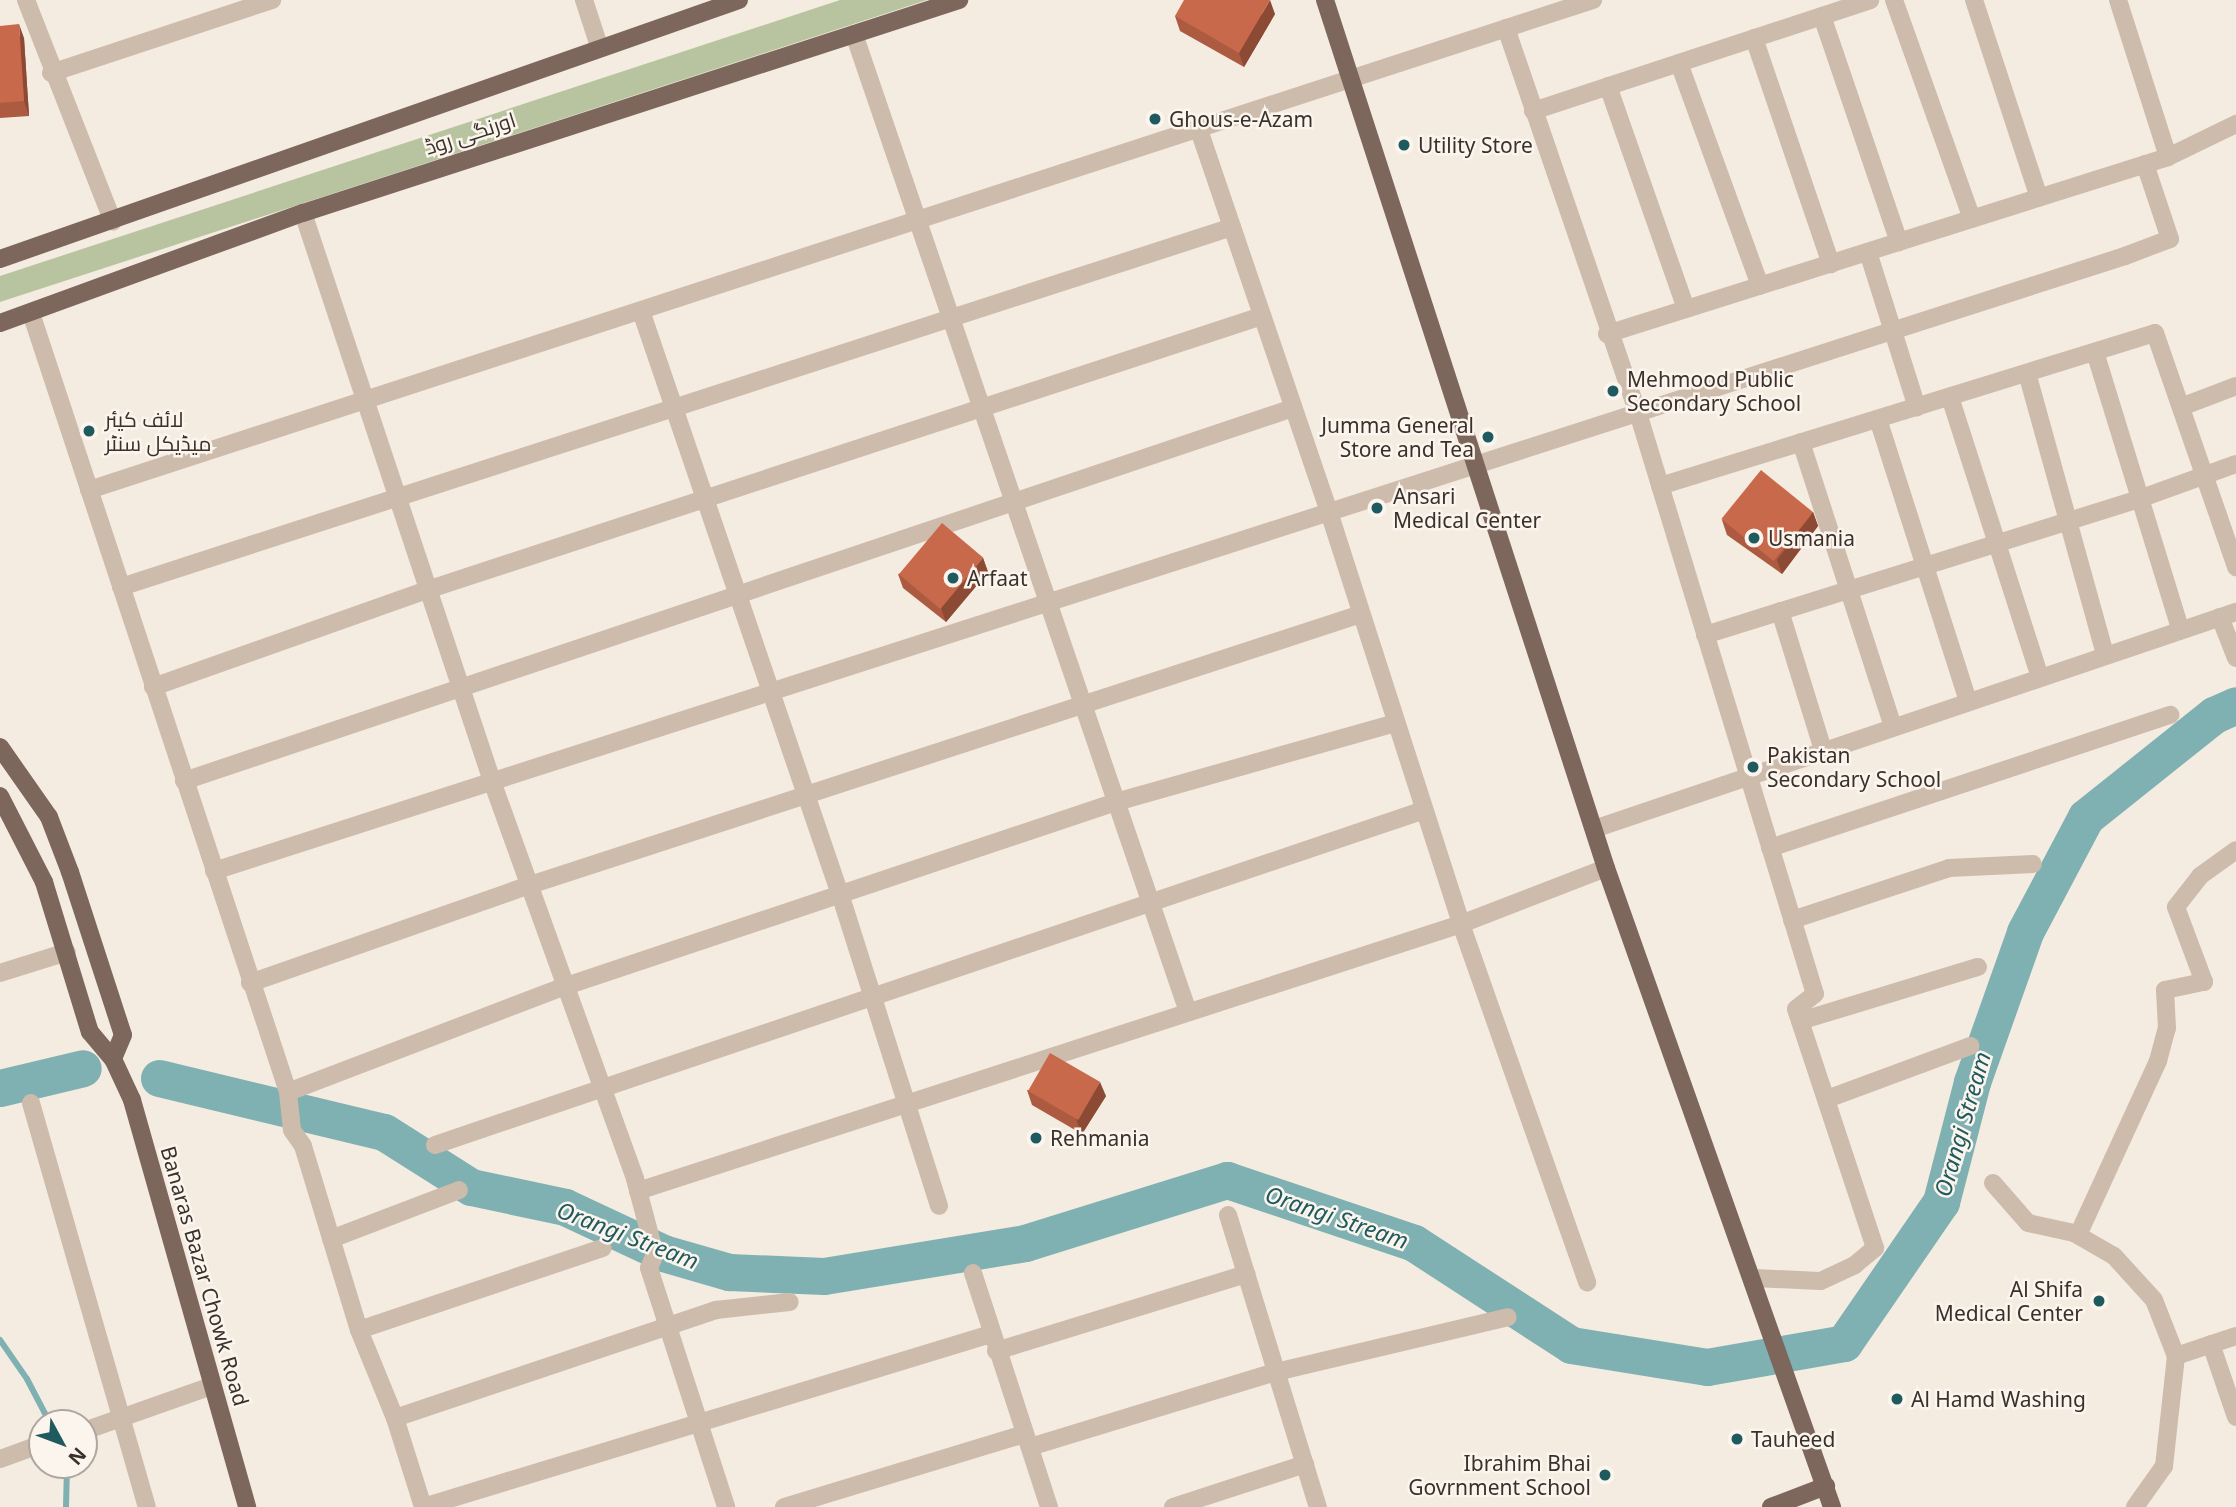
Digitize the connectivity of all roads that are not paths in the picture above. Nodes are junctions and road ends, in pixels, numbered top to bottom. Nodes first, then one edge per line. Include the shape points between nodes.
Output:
1 (26, 0) edge
2 (272, 0) edge
3 (584, 0) edge
4 (739, 0) edge
5 (960, 0) edge
6 (1325, 0) edge
7 (1593, 0) edge
8 (1870, 0) edge
9 (1894, 0) edge
10 (1974, 0) edge
11 (2118, 0) edge
12 (1822, 16) junction
13 (1506, 28) junction
14 (854, 34) junction
15 (1754, 38) junction
16 (599, 46) junction
17 (1679, 62) junction
18 (51, 73) junction
19 (1350, 78) junction
20 (1608, 86) junction
21 (1533, 111) junction
22 (2236, 124) edge
23 (1198, 127) junction
24 (2168, 157) junction
25 (2145, 164) junction
26 (2039, 198) junction
27 (303, 213) junction
28 (917, 217) junction
29 (1972, 219) junction
30 (113, 222) junction
31 (1232, 227) junction
32 (1899, 242) junction
33 (1868, 252) junction
34 (0, 259) edge
35 (1830, 264) junction
36 (1760, 286) junction
37 (1686, 309) junction
38 (641, 311) junction
39 (31, 313) junction
40 (1262, 316) junction
41 (951, 317) junction
42 (0, 323) edge
43 (1894, 331) junction
44 (1607, 334) junction
45 (2095, 352) junction
46 (2027, 373) junction
47 (2236, 386) edge
48 (1950, 397) junction
49 (363, 401) junction
50 (673, 406) junction
51 (1917, 407) junction
52 (2180, 407) junction
53 (982, 408) junction
54 (1293, 408) junction
55 (1637, 413) junction
56 (1878, 419) junction
57 (1801, 442) junction
58 (2236, 464) edge
59 (1475, 465) junction
60 (2204, 477) junction
61 (1660, 486) junction
62 (89, 490) junction
63 (395, 495) junction
64 (2142, 498) junction
65 (704, 499) junction
66 (1013, 501) junction
67 (1329, 513) junction
68 (2069, 521) junction
69 (2231, 538) edge
70 (1996, 545) junction
71 (1925, 566) junction
72 (2236, 567) edge
73 (121, 587) junction
74 (1850, 589) junction
75 (427, 590) junction
76 (736, 594) junction
77 (1048, 603) junction
78 (1780, 611) junction
79 (1361, 614) junction
80 (2228, 615) edge
81 (2180, 629) junction
82 (1705, 635) junction
83 (2105, 655) junction
84 (2236, 658) edge
85 (2040, 677) junction
86 (460, 686) junction
87 (153, 687) junction
88 (768, 693) junction
89 (1968, 701) junction
90 (1084, 708) junction
91 (2170, 715) dead end
92 (1395, 723) junction
93 (1893, 726) junction
94 (0, 747) edge
95 (1823, 750) junction
96 (1748, 775) junction
97 (184, 781) junction
98 (493, 785) junction
99 (805, 795) junction
100 (0, 796) edge
101 (1116, 802) junction
102 (1424, 810) junction
103 (1594, 829) junction
104 (1770, 848) junction
105 (2236, 850) edge
106 (2033, 864) dead end
107 (1606, 868) junction
108 (214, 871) junction
109 (530, 885) junction
110 (841, 897) junction
111 (1150, 902) junction
112 (1792, 920) junction
113 (1461, 923) junction
114 (68, 952) junction
115 (1978, 967) dead end
116 (0, 973) edge
117 (250, 983) junction
118 (566, 986) junction
119 (872, 995) junction
120 (1188, 1012) junction
121 (1800, 1021) junction
122 (1970, 1046) dead end
123 (113, 1059) junction
124 (601, 1085) junction
125 (288, 1092) junction
126 (1827, 1099) junction
127 (32, 1103) dead end
128 (907, 1104) junction
129 (435, 1145) dead end
130 (1993, 1183) dead end
131 (637, 1185) junction
132 (459, 1190) dead end
133 (939, 1206) dead end
134 (1228, 1215) dead end
135 (2078, 1235) junction
136 (331, 1239) junction
137 (603, 1248) dead end
138 (1752, 1272) junction
139 (973, 1273) dead end
140 (1246, 1273) junction
141 (1587, 1282) dead end
142 (790, 1302) dead end
143 (1508, 1317) dead end
144 (667, 1325) junction
145 (359, 1330) junction
146 (2236, 1336) edge
147 (993, 1343) junction
148 (2211, 1344) junction
149 (2176, 1356) junction
150 (1276, 1372) junction
151 (212, 1386) junction
152 (2236, 1417) edge
153 (395, 1418) junction
154 (120, 1419) junction
155 (700, 1425) junction
156 (98, 1426) edge
157 (1027, 1441) junction
158 (28, 1449) edge
159 (0, 1459) edge
160 (1305, 1464) junction
161 (1826, 1486) junction
162 (1806, 1501) edge
163 (147, 1507) edge
164 (247, 1507) edge
165 (423, 1507) edge
166 (726, 1507) edge
167 (784, 1507) edge
168 (1049, 1507) edge
169 (1172, 1507) edge
170 (1318, 1507) edge
171 (1771, 1507) edge
172 (1832, 1507) edge
173 (2135, 1507) edge

1 - 18 street
2 - 18 street
3 - 16 street
4 - 16 main road, اورنگی روڈ
5 - 14 main road, اورنگی روڈ
6 - 19 main road
7 - 13 street
8 - 12 street
9 - 29 street
10 - 26 street
11 - 24 street
12 - 15 street
12 - 32 street
13 - 19 street
13 - 21 street
14 - 27 main road, اورنگی روڈ
14 - 28 street
15 - 17 street
15 - 35 street
16 - 30 main road, اورنگی روڈ
17 - 20 street
17 - 36 street
18 - 30 street
19 - 23 street
19 - 59 main road
20 - 21 street
20 - 37 street
21 - 44 street
22 - 24 street
23 - 28 street
23 - 31 street
24 - 25 street
25 - 26 street
25 - 43 street via 2170,239
26 - 29 street
27 - 39 main road, اورنگی روڈ
27 - 49 street
28 - 38 street
28 - 41 street
29 - 32 street
30 - 34 main road, اورنگی روڈ
31 - 40 street
31 - 41 street
32 - 33 street
33 - 35 street
33 - 43 street
35 - 36 street
36 - 37 street
37 - 44 street
38 - 49 street
38 - 50 street
39 - 42 main road, اورنگی روڈ
39 - 62 street
40 - 53 street
40 - 54 street
41 - 50 street
41 - 53 street
43 - 51 street
43 - 55 street
44 - 55 street
45 - 46 street
45 - 52 street via 2155,333
45 - 64 street
46 - 48 street
46 - 68 street
47 - 52 street
48 - 51 street
48 - 70 street
49 - 62 street
49 - 63 street
50 - 63 street
50 - 65 street
51 - 56 street
52 - 60 street
53 - 65 street
53 - 66 street
54 - 66 street
54 - 67 street
55 - 59 street
55 - 61 street
56 - 57 street
56 - 71 street
57 - 61 street
57 - 74 street
58 - 60 street
59 - 67 street
59 - 103 main road
60 - 64 street
60 - 69 street
61 - 82 street
62 - 73 street
63 - 73 street
63 - 75 street
64 - 68 street
64 - 81 street
65 - 75 street
65 - 76 street
66 - 76 street
66 - 77 street
67 - 77 street
67 - 79 street
68 - 70 street
68 - 83 street
69 - 72 street
70 - 71 street
70 - 85 street
71 - 74 street
71 - 89 street
73 - 87 street
74 - 78 street
74 - 93 street
75 - 86 street
75 - 87 street
76 - 86 street
76 - 88 street
77 - 88 street
77 - 90 street
78 - 82 street
78 - 95 street
79 - 90 street
79 - 92 street
80 - 81 street
80 - 84 street
81 - 83 street
82 - 96 street
83 - 85 street
85 - 89 street
86 - 97 street
86 - 98 street
87 - 97 street
88 - 98 street
88 - 99 street
89 - 93 street
90 - 99 street
90 - 101 street
91 - 104 street
92 - 101 street
92 - 102 street
93 - 95 street
94 - 123 main road via 49,817 70,872 122,1035
95 - 96 street
96 - 103 street
96 - 104 street
97 - 108 street
98 - 108 street
98 - 109 street
99 - 109 street
99 - 110 street
100 - 114 main road, Banaras Bazar Chowk Road via 44,882
101 - 110 street
101 - 111 street
102 - 111 street
102 - 113 street
103 - 107 main road
104 - 112 street
105 - 135 street via 2200,876 2176,908 2204,982 2165,990 2167,1028 2158,1061
106 - 112 street via 1949,867
107 - 113 street
107 - 138 main road
108 - 117 street
109 - 117 street
109 - 118 street
110 - 118 street
110 - 119 street
111 - 119 street
111 - 120 street
112 - 121 street via 1815,994 1796,1009
113 - 120 street
113 - 141 street
114 - 116 street
114 - 123 main road, Banaras Bazar Chowk Road via 90,1032
115 - 121 street
117 - 125 street
118 - 124 street
118 - 125 street
119 - 124 street
119 - 128 street
120 - 128 street
121 - 126 street
122 - 126 street
123 - 151 main road, Banaras Bazar Chowk Road via 132,1100
124 - 129 street
124 - 131 street
125 - 136 street via 292,1130 303,1146
126 - 138 street via 1875,1248 1855,1265 1820,1281
127 - 154 street
128 - 131 street
128 - 133 street
130 - 135 street via 2028,1223
131 - 144 street via 655,1254 649,1268
132 - 136 street
134 - 140 street
135 - 149 street via 2114,1256 2154,1300
136 - 145 street
137 - 145 street
138 - 161 main road
139 - 147 street
140 - 147 street
140 - 150 street
142 - 144 street via 716,1310
143 - 150 street
144 - 153 street
144 - 155 street
145 - 153 street
146 - 148 street
147 - 155 street
147 - 157 street
148 - 149 street
148 - 152 street
149 - 173 street via 2164,1466
150 - 157 street
150 - 160 street
151 - 154 street
151 - 164 main road, Banaras Bazar Chowk Road
153 - 165 street
154 - 156 street
154 - 163 street
155 - 165 street
155 - 166 street
157 - 167 street
157 - 168 street
158 - 159 street
160 - 169 street
160 - 170 street
161 - 162 main road
161 - 172 main road
162 - 171 main road

